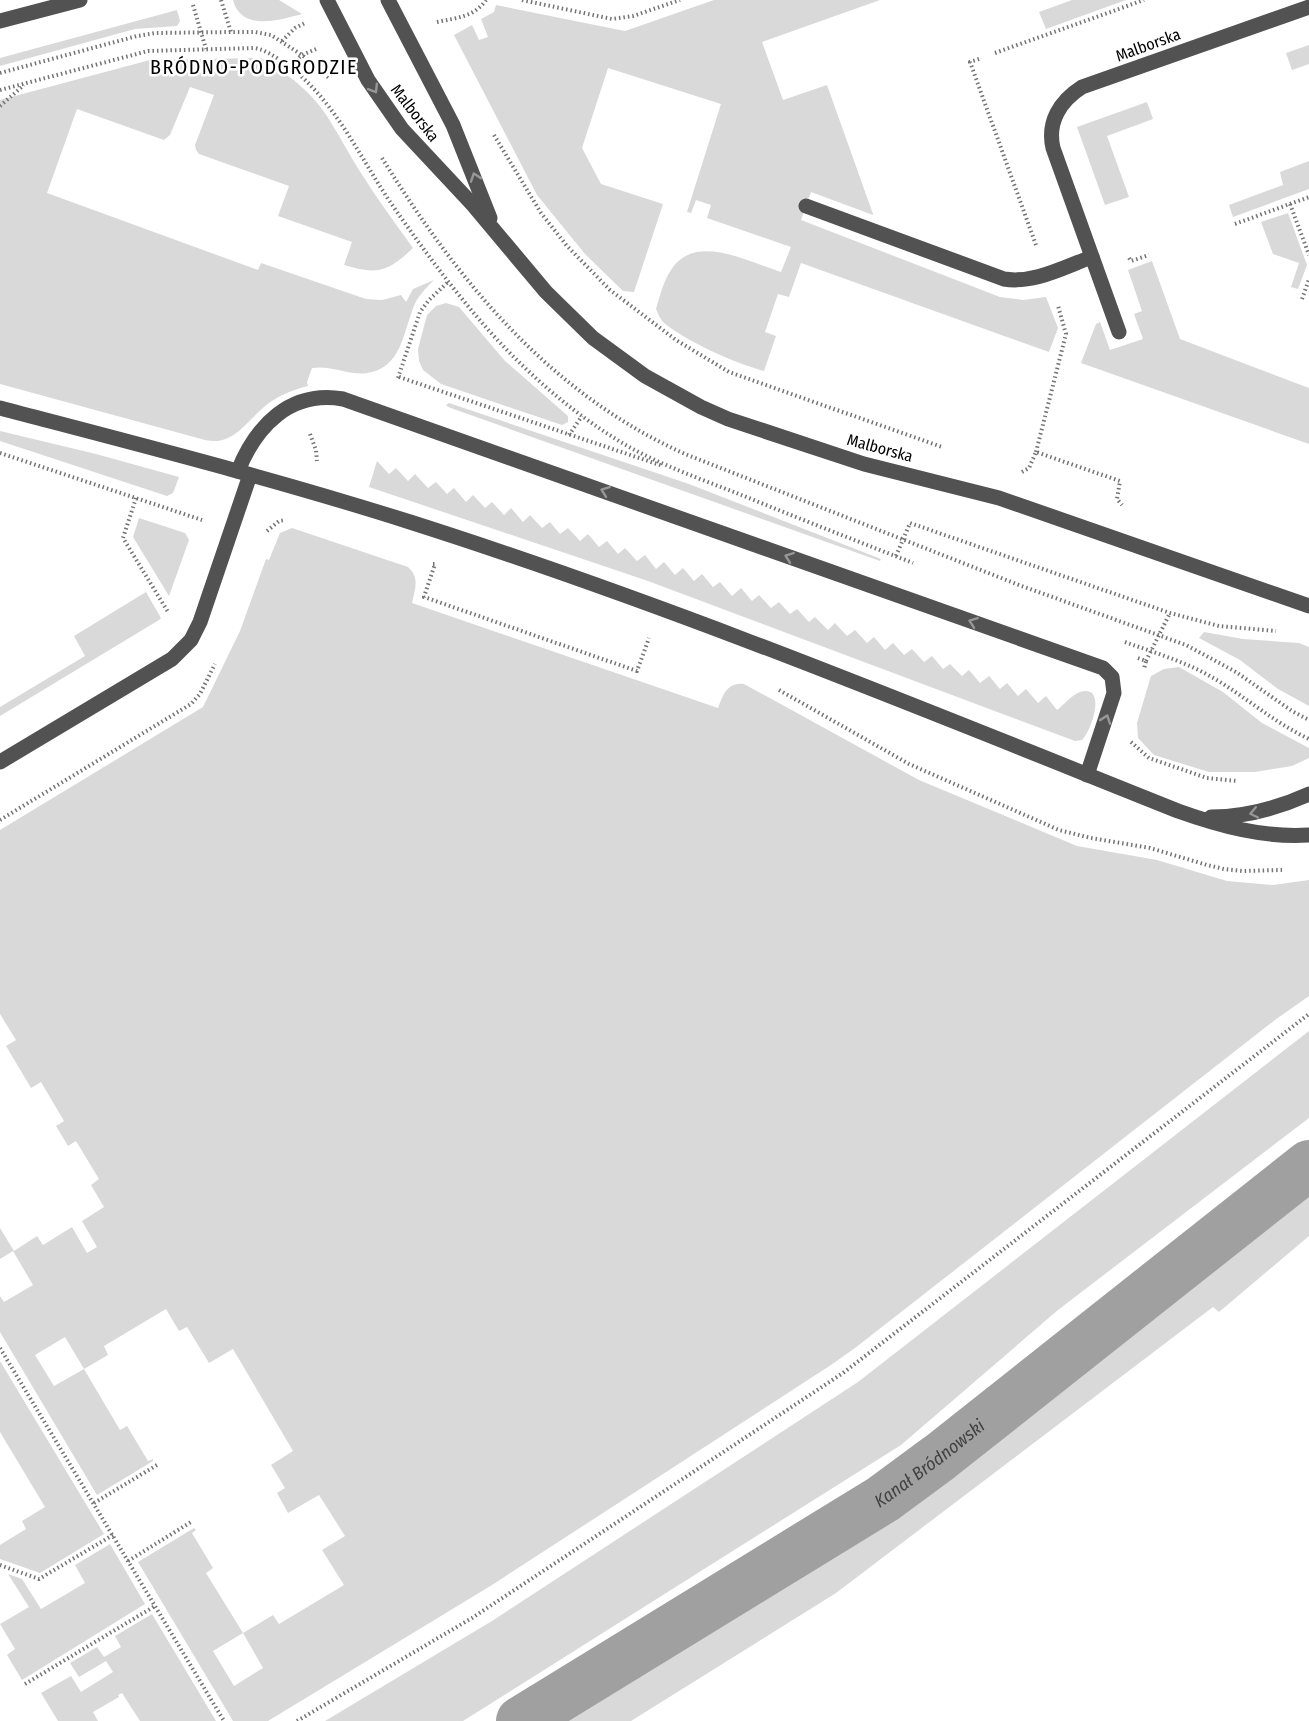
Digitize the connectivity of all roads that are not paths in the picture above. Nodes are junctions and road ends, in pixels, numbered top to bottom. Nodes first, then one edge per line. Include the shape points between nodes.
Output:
1 (80, 0) edge
2 (327, 0) edge
3 (388, 0) edge
4 (1309, 7) edge
5 (0, 21) edge
6 (806, 206) dead end
7 (496, 232) junction
8 (1092, 257) junction
9 (1119, 332) dead end
10 (0, 408) edge
11 (244, 473) junction
12 (1309, 606) edge
13 (0, 762) edge
14 (1087, 775) junction
15 (1309, 794) edge
16 (1179, 811) junction
17 (1309, 835) edge

1 - 5 street
2 -> 7 street, Malborska via 383,104
7 -> 3 street, Malborska via 453,125
4 - 8 street, Malborska via 1082,87 1063,104 1054,117 1051,141
6 - 8 street via 1017,282
7 - 12 street, Malborska via 546,292 593,338 645,376 700,407 829,453 999,498
8 - 9 street, Malborska
10 - 11 street
11 - 13 street via 231,530 200,622 186,646 172,659
11 - 14 street via 412,523 629,598
14 -> 11 street via 1114,693 1112,677 1103,668 343,399 318,397 285,410 258,434 245,455
14 - 16 street
15 -> 16 street via 1241,815 1209,817
16 - 17 street via 1244,830

